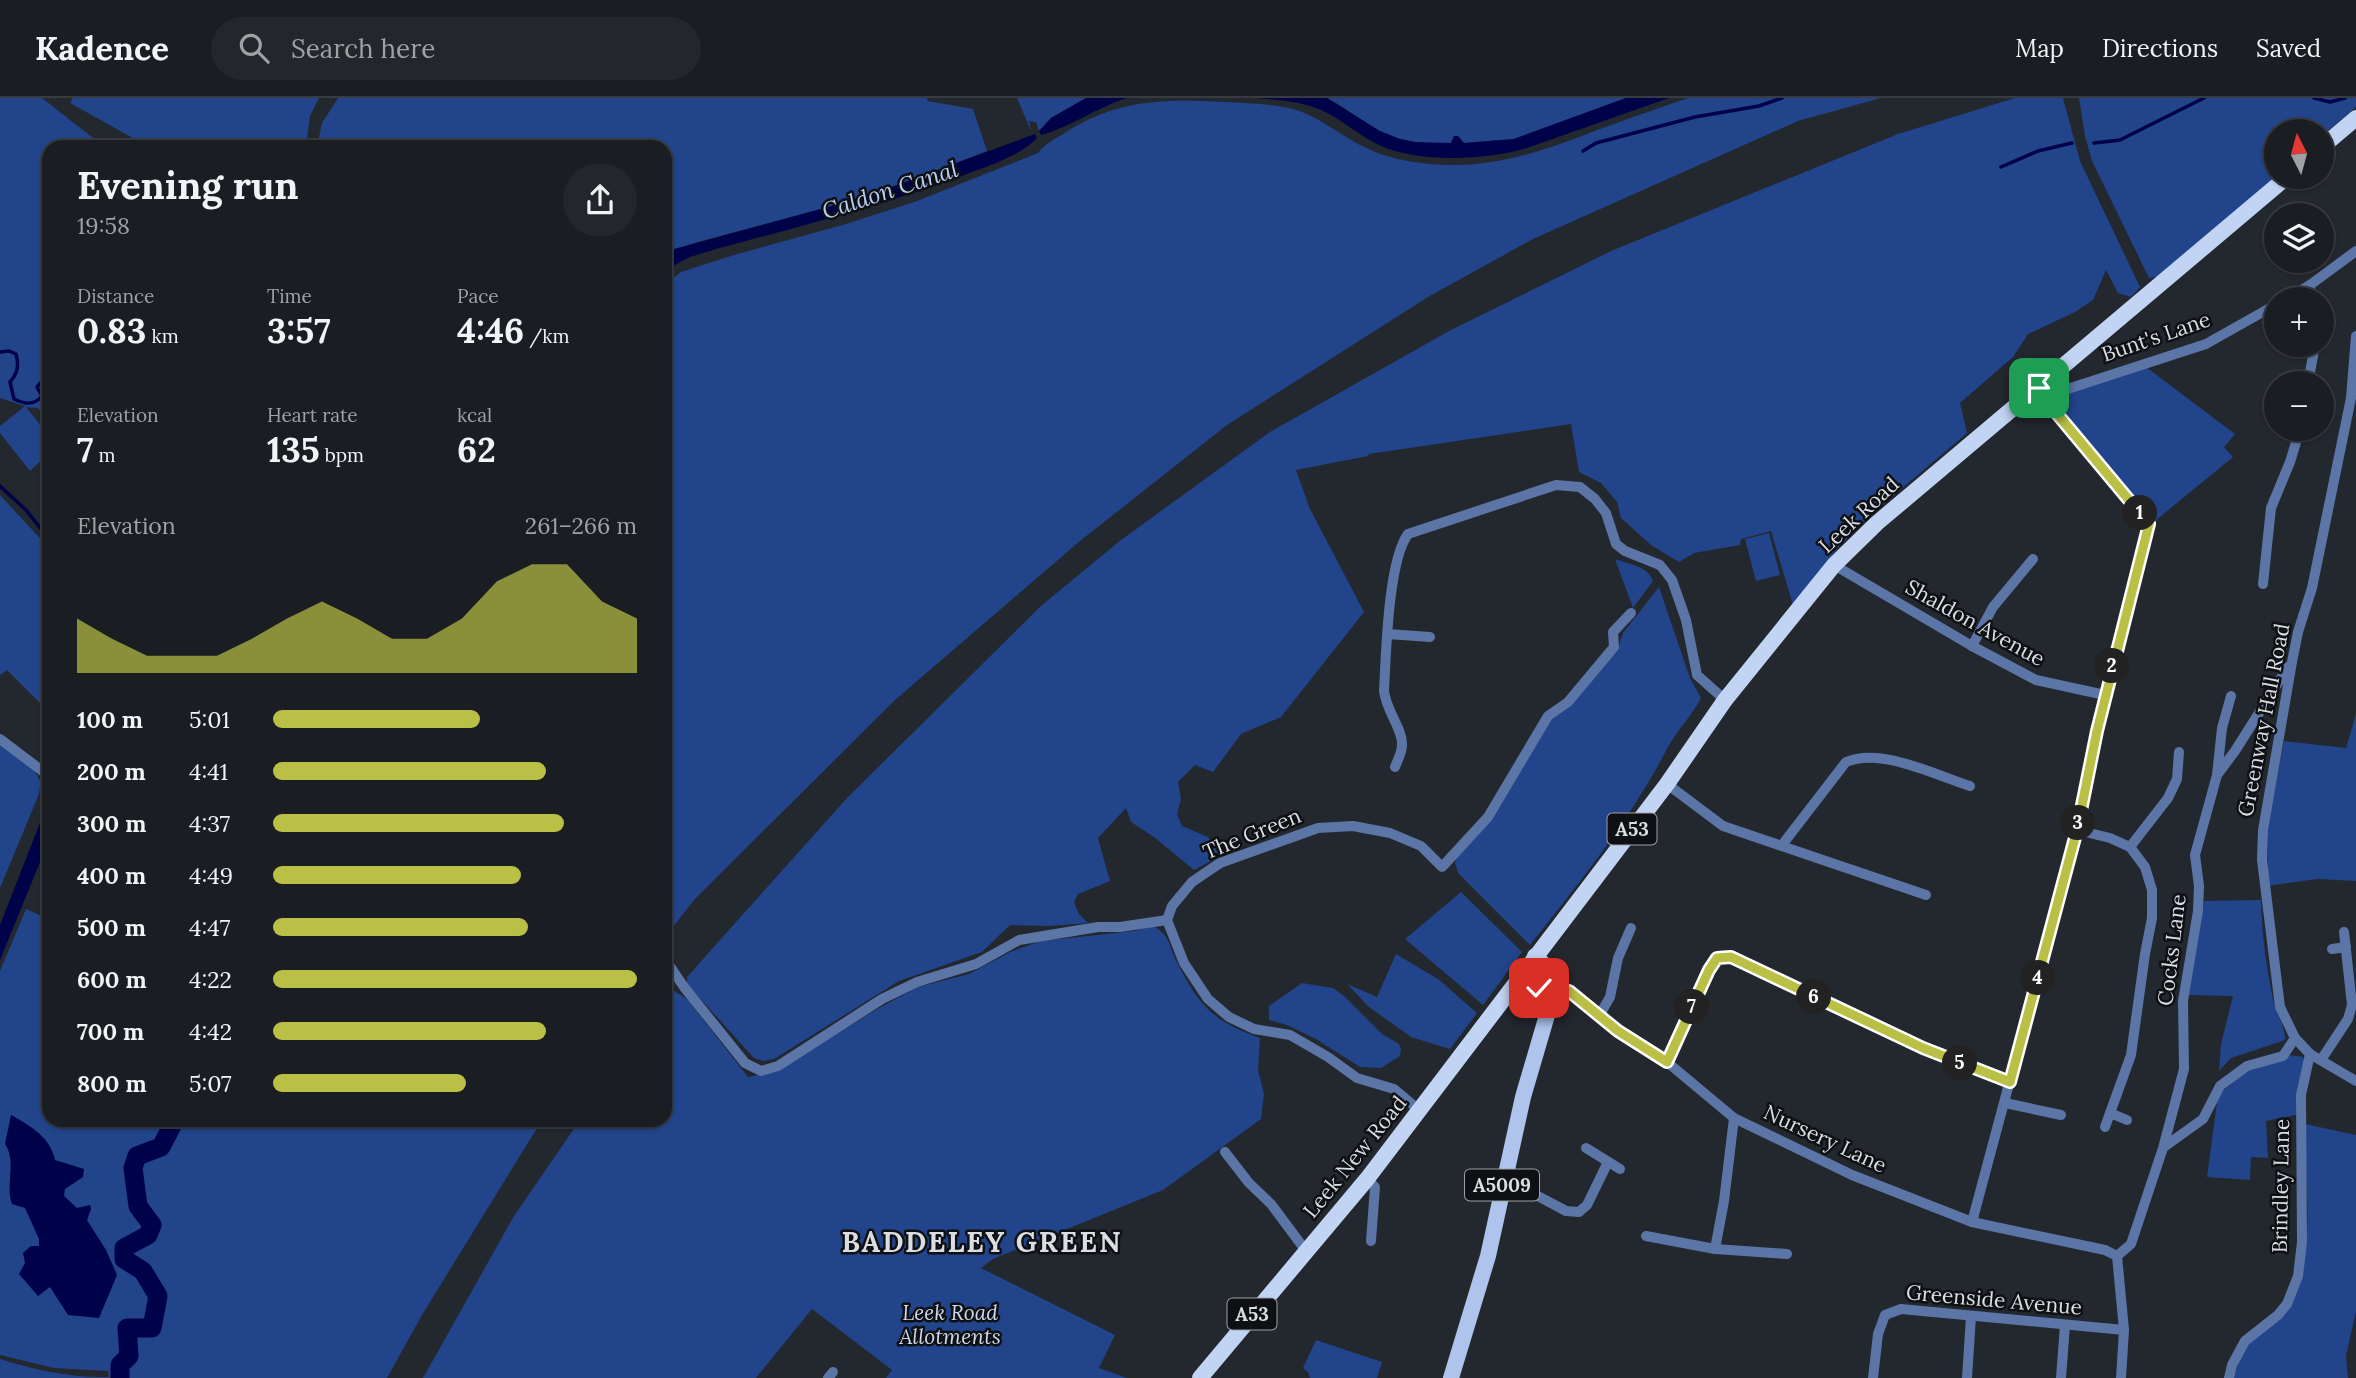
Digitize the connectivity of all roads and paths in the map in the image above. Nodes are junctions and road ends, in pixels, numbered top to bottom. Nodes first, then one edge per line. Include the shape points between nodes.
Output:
1 (2356, 118) edge
2 (2334, 137) edge
3 (2273, 189) edge
4 (2356, 251) edge
5 (2310, 285) joint
6 (2306, 287) edge
7 (2264, 311) edge
8 (2356, 336) edge
9 (2041, 393) junction
10 (2296, 441) edge
11 (2033, 559) dead end
12 (1833, 565) junction
13 (2263, 584) dead end
14 (1631, 613) dead end
15 (1388, 634) junction
16 (1430, 637) dead end
17 (1972, 646) junction
18 (2291, 662) junction
19 (2105, 695) junction
20 (2231, 696) dead end
21 (1725, 700) junction
22 (0, 739) edge
23 (2179, 752) dead end
24 (1395, 767) dead end
25 (42, 771) edge
26 (2217, 775) junction
27 (1667, 784) junction
28 (1970, 786) dead end
29 (2077, 830) junction
30 (1782, 845) junction
31 (2130, 847) junction
32 (1926, 895) dead end
33 (1167, 919) junction
34 (1632, 928) dead end
35 (2344, 932) dead end
36 (2346, 947) junction
37 (2332, 949) dead end
38 (1535, 956) junction
39 (672, 969) edge
40 (1519, 977) junction
41 (1551, 994) junction
42 (1600, 1016) junction
43 (2295, 1038) junction
44 (2310, 1054) junction
45 (2321, 1060) junction
46 (1667, 1062) junction
47 (2356, 1081) edge
48 (2010, 1082) junction
49 (2005, 1103) junction
50 (1419, 1110) junction
51 (2110, 1113) junction
52 (2061, 1115) dead end
53 (1734, 1118) junction
54 (2127, 1120) dead end
55 (2105, 1127) dead end
56 (1586, 1148) dead end
57 (2163, 1148) junction
58 (1232, 1155) dead end
59 (1608, 1162) junction
60 (1620, 1169) dead end
61 (1504, 1178) junction
62 (1367, 1179) junction
63 (1972, 1222) junction
64 (1646, 1236) dead end
65 (1371, 1241) dead end
66 (1715, 1249) junction
67 (1306, 1251) junction
68 (1787, 1254) dead end
69 (2117, 1256) junction
70 (1971, 1316) junction
71 (2064, 1325) junction
72 (2124, 1330) junction
73 (1200, 1378) edge
74 (1451, 1378) edge
75 (1873, 1378) edge
76 (1967, 1378) edge
77 (2061, 1378) edge
78 (2121, 1378) edge
79 (2229, 1378) edge

1 - 2 highway
3 - 9 highway, Leek Road / A53
4 - 5 street
5 - 6 street
7 - 9 street, Bunt's Lane via 2206,344
8 - 18 street, Greenway Hall Road via 2351,398 2312,588
9 - 12 highway, Leek Road / A53 via 1877,523
9 - 19 street via 2149,524
10 - 13 street via 2271,508
11 - 17 street via 1993,607
12 - 17 street, Shaldon Avenue
12 - 21 highway, Leek Road / A53
14 - 33 street, The Green via 1613,632 1614,646 1568,702 1548,716 1488,817 1442,867 1421,846 1390,833 1353,826 1318,828 1220,863 1192,882
15 - 16 street
15 - 21 street via 1401,543 1408,534 1556,485 1580,487 1606,513 1616,544 1660,565 1672,580 1697,675
15 - 24 street via 1385,704 1402,747
17 - 19 street, Shaldon Avenue via 2036,680
18 - 26 street, Cocks Lane
18 - 43 street, Greenway Hall Road via 2262,860 2280,1007
19 - 29 street
20 - 26 street
21 - 27 highway, Leek Road / A53
22 - 25 street
23 - 31 street via 2177,779 2168,798
26 - 57 street, Cocks Lane via 2195,855 2198,911 2183,1001 2183,1069
27 - 30 street via 1723,826
27 - 38 highway, Leek Road / A53
28 - 30 street via 1883,757 1855,758 1846,762
29 - 31 street
29 - 48 street
30 - 32 street
31 - 51 street via 2145,867 2152,890 2152,918 2131,1055
33 - 39 street via 1019,940 976,964 882,999 778,1066 761,1070 745,1063
33 - 50 street via 1196,981 1229,1017 1254,1029 1290,1035 1357,1078 1394,1089
34 - 42 street
35 - 36 street
36 - 37 street
36 - 45 street via 2352,1005
38 - 40 highway, Leek New Road / A53
38 - 41 main road via 1551,971 1555,983
40 - 41 main road
40 - 50 highway, Leek New Road / A53
41 - 42 street, Nursery Lane via 1569,991
41 - 61 main road, A5009
42 - 46 street, Nursery Lane
43 - 44 street, Greenway Hall Road
43 - 57 street via 2283,1056 2247,1066 2220,1086 2203,1119
44 - 45 street, Greenway Hall Road
44 - 79 street, Brindley Lane via 2301,1095 2298,1276 2287,1304 2245,1341
45 - 47 street, Greenway Hall Road
46 - 48 street via 1709,970 1717,958 1731,957 1923,1048
46 - 53 street, Nursery Lane
48 - 49 street
49 - 52 street
49 - 63 street
50 - 62 highway, Leek New Road / A53
51 - 54 street
51 - 55 street
53 - 63 street, Nursery Lane via 1852,1175
53 - 66 street
56 - 59 street
57 - 69 street, Cocks Lane via 2131,1244
58 - 67 street via 1249,1184 1271,1204
59 - 60 street
59 - 61 street via 1579,1212 1566,1211
61 - 74 main road, A5009 via 1488,1256
62 - 65 street via 1376,1187
62 - 67 highway, Leek New Road / A53
63 - 69 street, Nursery Lane
64 - 66 street
66 - 68 street
67 - 73 highway, Leek New Road / A53
69 - 72 street
70 - 71 street, Greenside Avenue
70 - 75 street, Greenside Avenue via 1901,1309 1885,1315
70 - 76 street
71 - 72 street, Greenside Avenue
71 - 77 street
72 - 78 street

